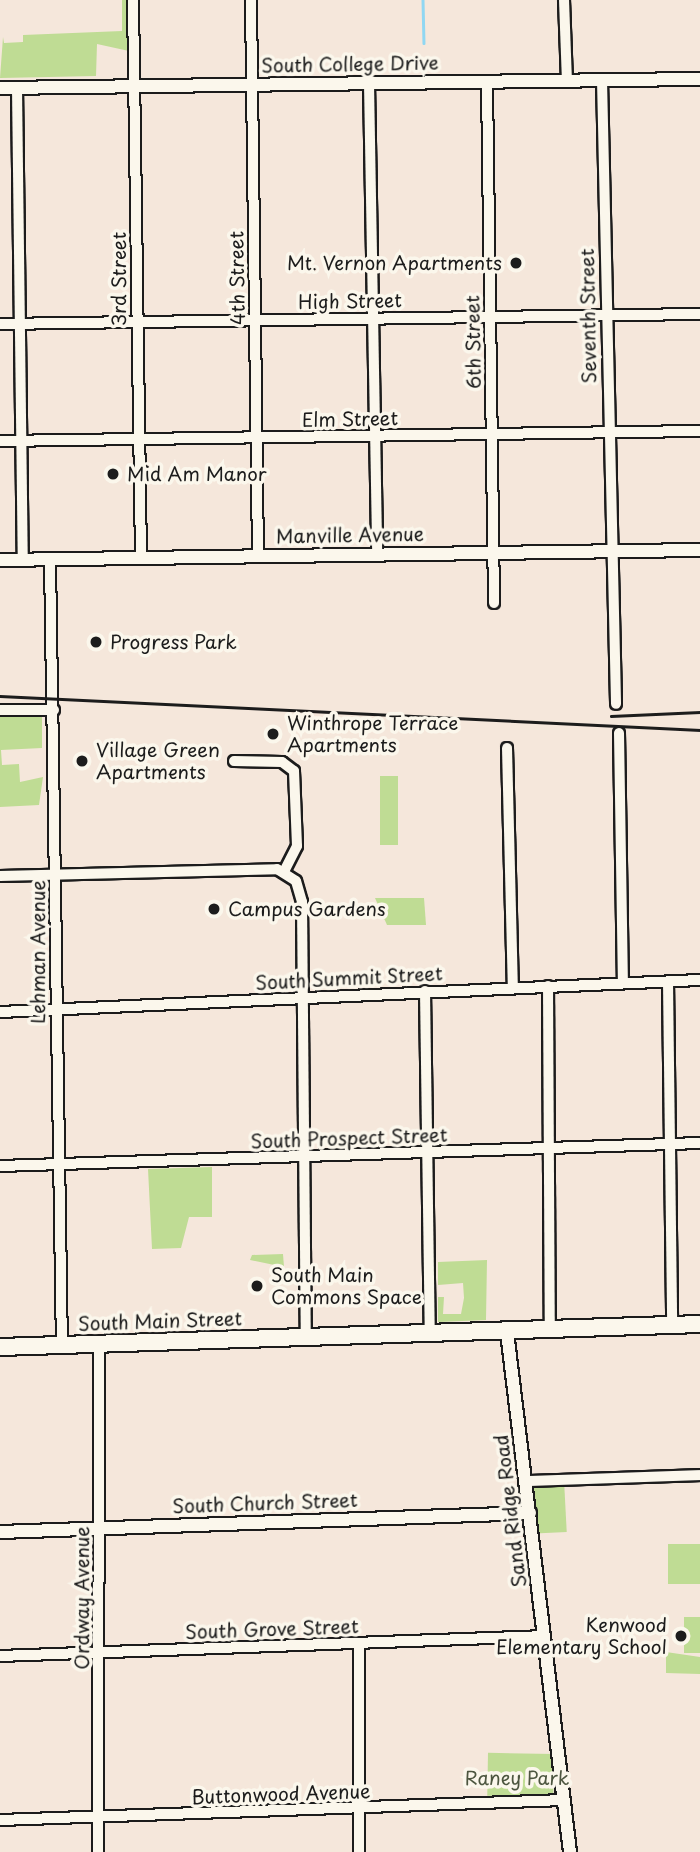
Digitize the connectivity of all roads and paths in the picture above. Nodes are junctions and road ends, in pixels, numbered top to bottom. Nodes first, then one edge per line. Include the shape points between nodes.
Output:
1 (133, 0) edge
2 (251, 0) edge
3 (564, 0) edge
4 (700, 79) edge
5 (567, 80) junction
6 (602, 80) junction
7 (487, 82) junction
8 (369, 83) junction
9 (251, 85) junction
10 (134, 87) junction
11 (0, 88) edge
12 (17, 88) junction
13 (700, 314) edge
14 (605, 315) junction
15 (489, 317) junction
16 (372, 318) junction
17 (255, 320) junction
18 (137, 322) junction
19 (20, 323) junction
20 (0, 324) edge
21 (700, 431) edge
22 (607, 432) junction
23 (491, 434) junction
24 (375, 436) junction
25 (256, 437) junction
26 (138, 439) junction
27 (0, 441) edge
28 (22, 441) junction
29 (700, 550) edge
30 (609, 551) junction
31 (493, 552) junction
32 (377, 554) junction
33 (258, 556) junction
34 (141, 558) junction
35 (0, 559) edge
36 (23, 559) junction
37 (50, 559) junction
38 (494, 603) dead end
39 (616, 704) dead end
40 (0, 710) edge
41 (54, 710) junction
42 (619, 733) dead end
43 (507, 748) dead end
44 (234, 761) dead end
45 (284, 871) junction
46 (55, 874) junction
47 (0, 876) edge
48 (700, 980) edge
49 (668, 982) junction
50 (623, 983) junction
51 (548, 986) junction
52 (513, 988) junction
53 (425, 991) junction
54 (304, 998) junction
55 (56, 1010) junction
56 (0, 1012) edge
57 (700, 1143) edge
58 (671, 1144) junction
59 (549, 1149) junction
60 (427, 1153) junction
61 (304, 1158) junction
62 (59, 1164) junction
63 (0, 1166) edge
64 (700, 1324) edge
65 (672, 1326) junction
66 (550, 1330) junction
67 (507, 1332) junction
68 (430, 1333) junction
69 (306, 1337) junction
70 (99, 1343) junction
71 (62, 1345) junction
72 (0, 1347) edge
73 (700, 1475) edge
74 (527, 1482) junction
75 (530, 1513) junction
76 (100, 1528) junction
77 (0, 1532) edge
78 (545, 1636) junction
79 (359, 1643) junction
80 (99, 1652) junction
81 (0, 1656) edge
82 (564, 1800) junction
83 (359, 1809) junction
84 (98, 1818) junction
85 (0, 1820) edge
86 (98, 1852) edge
87 (359, 1852) edge
88 (570, 1852) edge

1 - 10 street, 3rd Street
2 - 9 street, 4th Street
3 - 5 street
4 - 6 street, South College Drive
5 - 6 street, South College Drive
5 - 7 street, South College Drive
6 - 14 street, Seventh Street
7 - 8 street, South College Drive
7 - 15 street, 6th Street
8 - 9 street, South College Drive
8 - 16 street
9 - 10 street, South College Drive
9 - 17 street, 4th Street
10 - 12 street, South College Drive
10 - 18 street, 3rd Street
11 - 12 street, South College Drive
12 - 19 street
13 - 14 street, High Street
14 - 15 street, High Street
14 - 22 street, Seventh Street
15 - 16 street, High Street
15 - 23 street, 6th Street
16 - 17 street, High Street
16 - 24 street
17 - 18 street, High Street
17 - 25 street, 4th Street
18 - 19 street, High Street
18 - 26 street, 3rd Street
19 - 20 street, High Street
19 - 28 street
21 - 22 street, Elm Street
22 - 23 street, Elm Street
22 - 30 street, Seventh Street
23 - 24 street, Elm Street
23 - 31 street, 6th Street
24 - 25 street, Elm Street
24 - 32 street
25 - 26 street, Elm Street
25 - 33 street, 4th Street
26 - 28 street, Elm Street
26 - 34 street, 3rd Street
27 - 28 street, Elm Street
28 - 36 street
29 - 30 street, Manville Avenue
30 - 31 street, Manville Avenue
30 - 39 street, Seventh Street
31 - 32 street, Manville Avenue
31 - 38 street, 6th Street
32 - 33 street, Manville Avenue
33 - 34 street, Manville Avenue
34 - 37 street, Manville Avenue
35 - 36 street, Manville Avenue
36 - 37 street, Manville Avenue
37 - 41 street, Lehman Avenue
40 - 41 street
41 - 46 street, Lehman Avenue
42 - 50 street
43 - 52 street
44 - 45 street via 282,762 294,771 297,846
45 - 46 street
45 - 54 street via 302,902
46 - 47 street
46 - 55 street, Lehman Avenue
48 - 49 street, South Summit Street
49 - 50 street, South Summit Street
49 - 58 street
50 - 51 street, South Summit Street
51 - 52 street, South Summit Street
51 - 59 street
52 - 53 street, South Summit Street
53 - 54 street, South Summit Street
53 - 60 street
54 - 55 street, South Summit Street
54 - 61 street
55 - 56 street, South Summit Street
55 - 62 street, Lehman Avenue
57 - 58 street, South Prospect Street
58 - 59 street, South Prospect Street
58 - 65 street
59 - 60 street, South Prospect Street
59 - 66 street
60 - 61 street, South Prospect Street
60 - 68 street
61 - 62 street, South Prospect Street
61 - 69 street
62 - 63 street, South Prospect Street
62 - 71 street, Lehman Avenue
64 - 65 main road, South Main Street
65 - 66 main road, South Main Street
66 - 67 main road, South Main Street
67 - 68 main road, South Main Street
67 - 74 street, Sand Ridge Road
68 - 69 main road, South Main Street
69 - 70 main road, South Main Street
70 - 71 main road, South Main Street
70 - 76 street, Ordway Avenue
71 - 72 main road, South Main Street
73 - 74 street
74 - 75 street, Sand Ridge Road
75 - 76 street, South Church Street
75 - 78 street, Sand Ridge Road
76 - 77 street, South Church Street
76 - 80 street, Ordway Avenue
78 - 79 street, South Grove Street
78 - 82 street, Sand Ridge Road
79 - 80 street, South Grove Street
79 - 83 street
80 - 81 street, South Grove Street
80 - 84 street, Ordway Avenue
82 - 83 street, Buttonwood Avenue
82 - 88 street, Sand Ridge Road
83 - 84 street, Buttonwood Avenue
83 - 87 street
84 - 85 street, Buttonwood Avenue
84 - 86 street, Ordway Avenue

